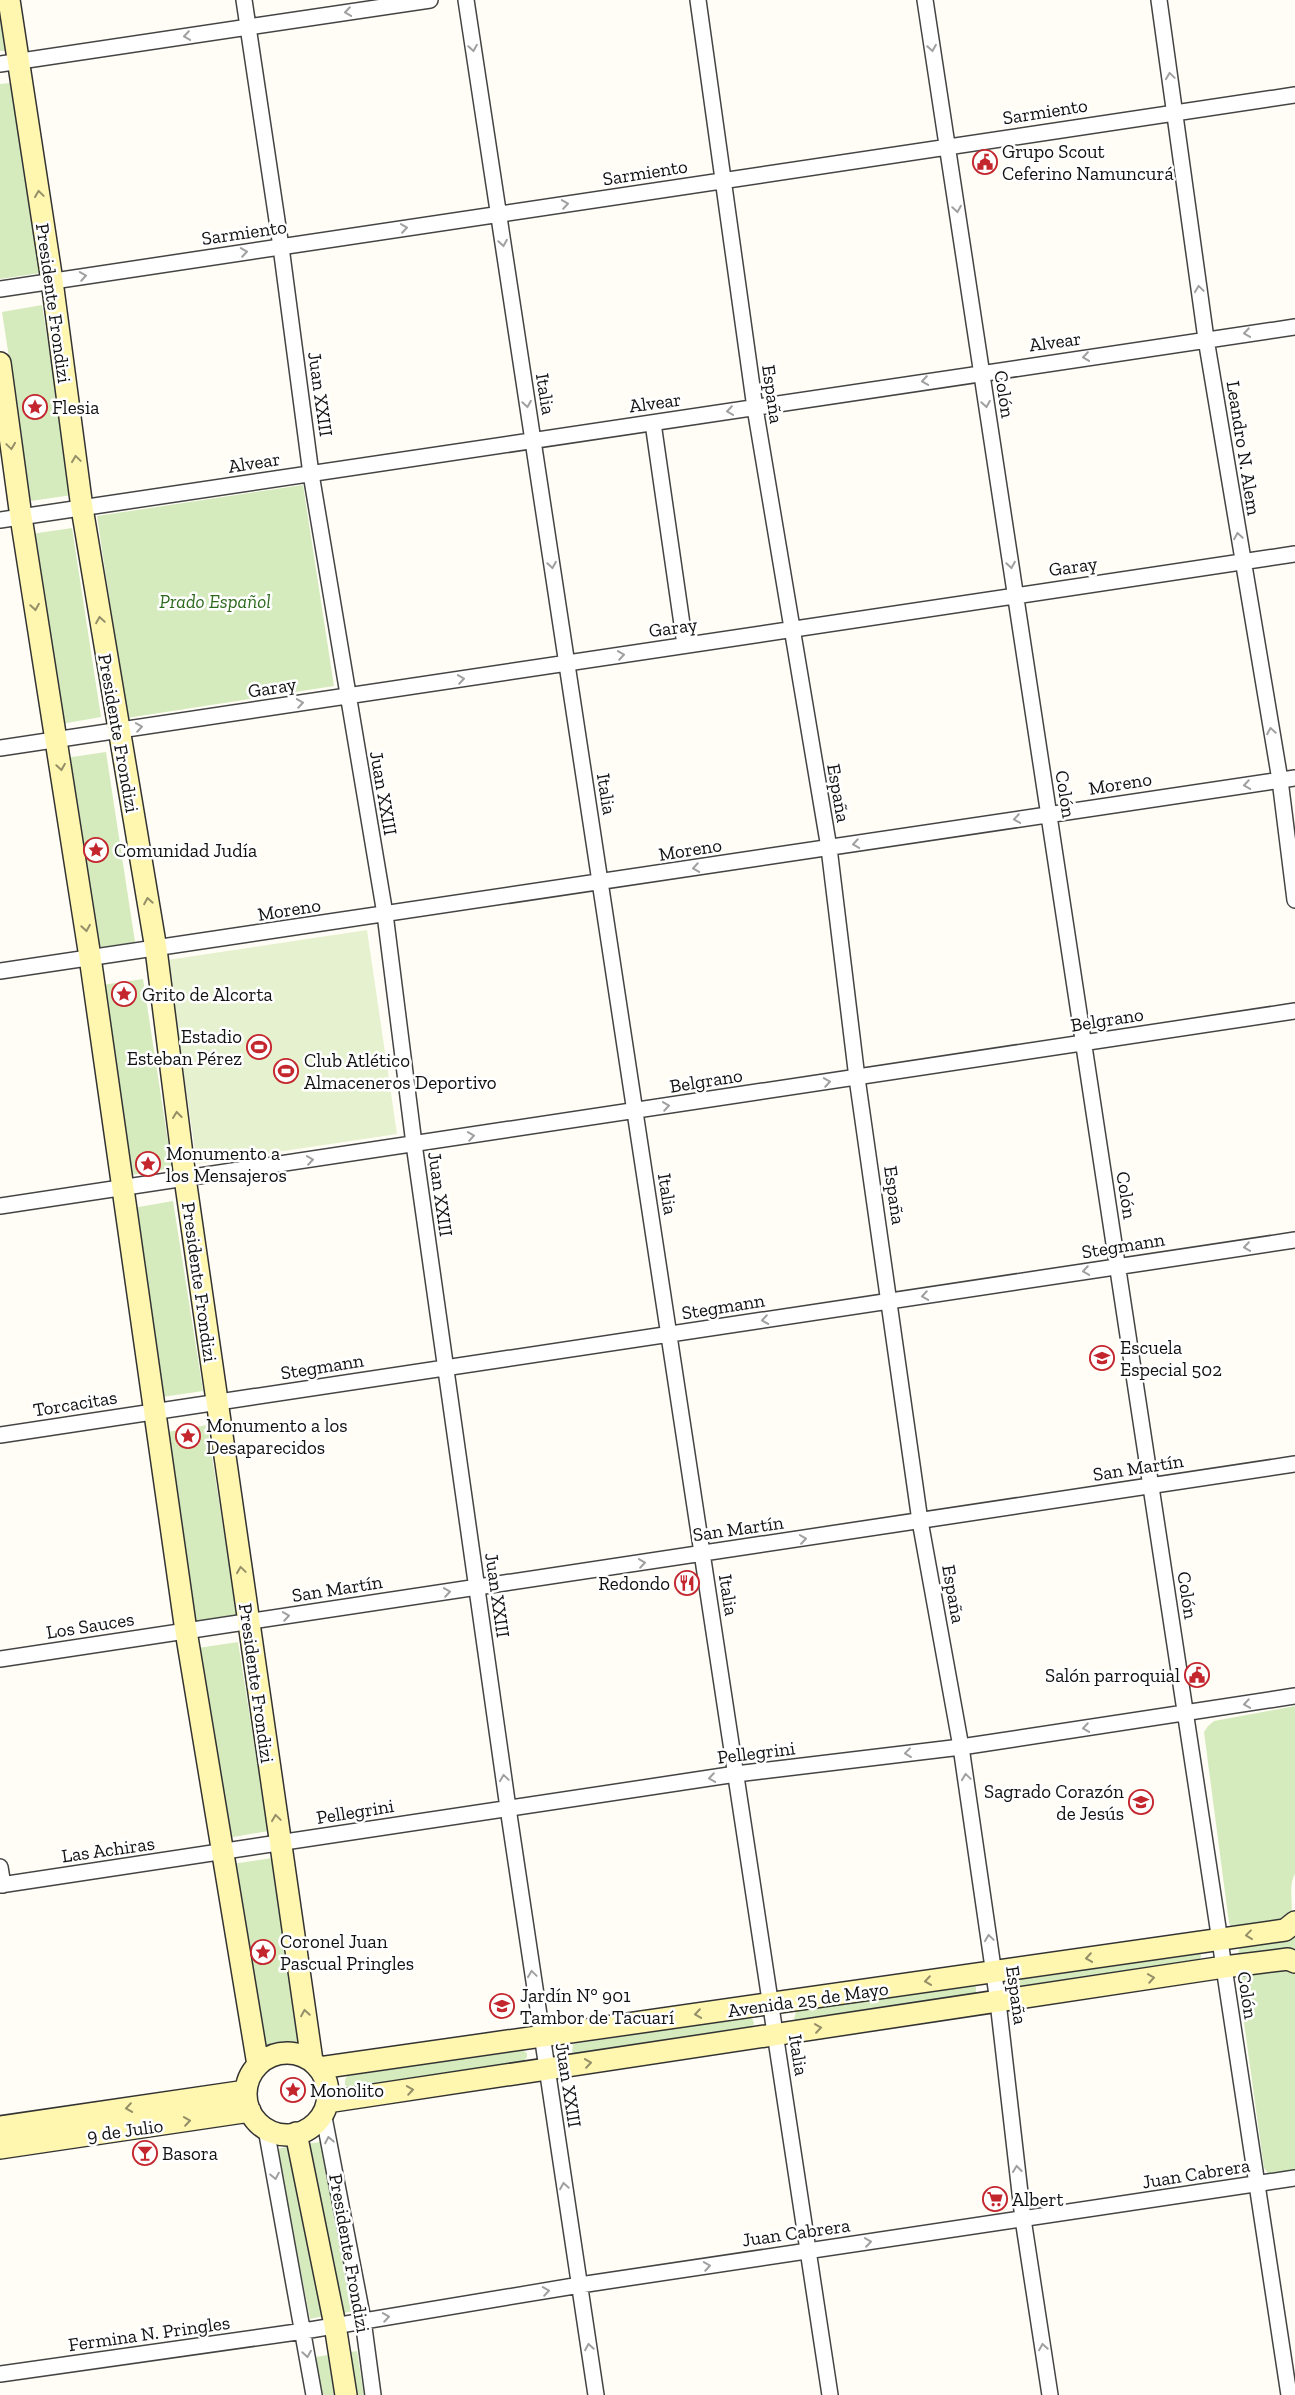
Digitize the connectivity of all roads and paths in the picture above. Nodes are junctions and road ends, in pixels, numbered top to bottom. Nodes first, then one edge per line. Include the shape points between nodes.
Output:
1 (9, 0) edge
2 (244, 0) edge
3 (430, 0) edge
4 (466, 0) edge
5 (698, 0) edge
6 (925, 0) edge
7 (1159, 0) edge
8 (249, 27) junction
9 (10, 63) edge
10 (1295, 95) edge
11 (1176, 112) junction
12 (947, 146) junction
13 (724, 180) junction
14 (498, 214) junction
15 (281, 247) junction
16 (52, 281) junction
17 (0, 289) edge
18 (1295, 327) edge
19 (1206, 339) junction
20 (0, 363) edge
21 (982, 372) junction
22 (755, 408) junction
23 (653, 423) junction
24 (533, 441) junction
25 (311, 474) junction
26 (82, 508) junction
27 (10, 519) edge
28 (1295, 554) edge
29 (1242, 561) junction
30 (1015, 595) junction
31 (790, 630) junction
32 (685, 645) junction
33 (567, 663) junction
34 (347, 696) junction
35 (118, 730) junction
36 (56, 739) junction
37 (0, 748) edge
38 (1288, 779) edge
39 (1049, 814) junction
40 (829, 848) junction
41 (600, 882) junction
42 (1295, 900) edge
43 (385, 914) junction
44 (156, 949) junction
45 (90, 957) junction
46 (0, 971) edge
47 (1295, 1011) edge
48 (1084, 1043) junction
49 (857, 1078) junction
50 (635, 1111) junction
51 (414, 1144) junction
52 (185, 1178) junction
53 (123, 1187) junction
54 (0, 1206) edge
55 (1295, 1240) edge
56 (1117, 1266) junction
57 (890, 1301) junction
58 (669, 1334) junction
59 (446, 1368) junction
60 (218, 1402) junction
61 (156, 1411) junction
62 (0, 1435) edge
63 (1295, 1464) edge
64 (1151, 1486) junction
65 (920, 1521) junction
66 (702, 1554) junction
67 (477, 1587) junction
68 (248, 1622) junction
69 (186, 1631) junction
70 (0, 1659) edge
71 (1295, 1696) edge
72 (1185, 1713) junction
73 (961, 1747) junction
74 (736, 1774) junction
75 (508, 1808) junction
76 (279, 1842) junction
77 (222, 1852) junction
78 (0, 1867) edge
79 (1, 1885) edge
80 (1295, 1922) edge
81 (1220, 1938) junction
82 (1295, 1962) edge
83 (1224, 1967) junction
84 (994, 1972) junction
85 (998, 2002) junction
86 (771, 2004) junction
87 (775, 2035) junction
88 (542, 2037) junction
89 (316, 2064) junction
90 (258, 2065) junction
91 (546, 2069) junction
92 (248, 2101) junction
93 (325, 2107) junction
94 (0, 2127) edge
95 (266, 2128) junction
96 (44, 2131) junction
97 (296, 2133) junction
98 (0, 2148) edge
99 (1295, 2178) edge
100 (1257, 2184) junction
101 (1023, 2219) junction
102 (808, 2251) junction
103 (580, 2285) junction
104 (363, 2320) junction
105 (335, 2325) junction
106 (304, 2331) junction
107 (0, 2374) edge
108 (314, 2395) edge
109 (346, 2395) edge
110 (374, 2395) edge
111 (596, 2395) edge
112 (830, 2395) edge
113 (1050, 2395) edge
114 (1289, 2395) edge

1 - 9 main road, Presidente Frondizi
2 - 8 street, Juan XXIII
3 -> 8 street
4 -> 14 street, Italia
5 - 13 street, España
6 -> 12 street, Colón
11 -> 7 street, Leandro N. Alem
8 -> 9 street
8 - 15 street, Juan XXIII
16 -> 9 main road, Presidente Frondizi
10 - 11 street, Sarmiento
11 - 12 street, Sarmiento
19 -> 11 street, Leandro N. Alem
12 - 13 street, Sarmiento
12 -> 21 street, Colón
14 -> 13 street, Sarmiento
13 - 22 street, España
15 -> 14 street, Sarmiento
14 -> 24 street, Italia
16 -> 15 street, Sarmiento
15 - 25 street, Juan XXIII
16 - 17 street, Sarmiento
26 -> 16 main road, Presidente Frondizi
18 -> 19 street, Alvear
19 -> 21 street, Alvear
29 -> 19 street, Leandro N. Alem
20 -> 27 main road
21 -> 22 street, Alvear
21 -> 30 street, Colón
22 -> 23 street, Alvear
22 - 31 street, España
23 - 24 street, Alvear
23 - 32 street
24 - 25 street, Alvear
24 -> 33 street, Italia
25 - 26 street, Alvear
25 - 34 street, Juan XXIII
26 - 27 street, Alvear
35 -> 26 main road, Presidente Frondizi
27 -> 36 main road
28 - 29 street, Garay
29 - 30 street, Garay
38 -> 29 street, Leandro N. Alem
30 - 31 street, Garay
30 - 39 street, Colón
31 - 32 street, Garay
31 - 40 street, España
33 -> 32 street, Garay
34 -> 33 street, Garay
33 - 41 street, Italia
35 -> 34 street, Garay
34 - 43 street, Juan XXIII
35 - 36 street, Garay
44 -> 35 main road, Presidente Frondizi
36 - 37 street, Garay
36 -> 45 main road
38 -> 39 street, Moreno
38 - 42 street, Leandro N. Alem
39 -> 40 street, Moreno
39 - 48 street, Colón
40 -> 41 street, Moreno
40 - 49 street, España
41 - 43 street, Moreno
41 - 50 street, Italia
43 - 44 street, Moreno
43 - 51 street, Juan XXIII
44 - 45 street, Moreno
52 -> 44 main road, Presidente Frondizi
45 - 46 street, Moreno
45 - 53 main road
47 - 48 street, Belgrano
48 - 49 street, Belgrano
48 - 56 street, Colón
50 -> 49 street, Belgrano
49 - 57 street, España
51 -> 50 street, Belgrano
50 - 58 street, Italia
52 -> 51 street, Belgrano
51 - 59 street, Juan XXIII
52 - 53 street, Belgrano
52 - 60 main road, Presidente Frondizi
53 - 54 street, Belgrano
53 - 61 main road
55 -> 56 street, Stegmann
56 -> 57 street, Stegmann
56 - 64 street, Colón
57 -> 58 street, Stegmann
57 - 65 street, España
58 - 59 street, Stegmann
58 - 66 street, Italia
59 - 60 street, Stegmann
59 - 67 street, Juan XXIII
60 - 61 street, Stegmann
68 -> 60 main road, Presidente Frondizi
61 - 62 street, Torcacitas
61 - 69 main road
63 - 64 street, San Martín
64 - 65 street, San Martín
64 - 72 street, Colón
66 -> 65 street, San Martín
65 - 73 street, España
67 -> 66 street, San Martín
66 - 74 street, Italia
68 -> 67 street, San Martín
75 -> 67 street, Juan XXIII
68 - 69 street, San Martín
76 -> 68 main road, Presidente Frondizi
69 - 70 street, Los Sauces
69 - 77 main road
71 -> 72 street, Pellegrini
72 -> 73 street, Pellegrini
72 - 81 street, Colón
73 -> 74 street, Pellegrini
84 -> 73 street, España
74 -> 75 street, Pellegrini
74 - 86 street, Italia
75 - 76 street, Pellegrini
88 -> 75 street, Juan XXIII
76 - 77 street, Pellegrini
89 -> 76 main road, Presidente Frondizi
77 - 79 street, Las Achiras
77 - 90 main road
78 - 79 street
80 -> 81 main road, Avenida 25 de Mayo via 1285,1930
81 - 83 street, Colón
81 -> 84 main road, Avenida 25 de Mayo
82 - 83 main road, Avenida 25 de Mayo via 1288,1959
85 -> 83 main road, Avenida 25 de Mayo
83 - 100 street, Colón
84 - 85 street, España
84 -> 86 main road, Avenida 25 de Mayo
87 -> 85 main road, Avenida 25 de Mayo
101 -> 85 street, España
86 - 87 street, Italia
86 -> 88 main road, Avenida 25 de Mayo
91 -> 87 main road, Avenida 25 de Mayo
87 - 102 street, Italia
88 - 89 main road, Avenida 25 de Mayo
88 - 91 street, Juan XXIII
89 - 90 main road via 290,2053 267,2058
89 - 93 main road via 328,2090
90 - 92 main road via 252,2073
93 -> 91 main road, Avenida 25 de Mayo
103 -> 91 street, Juan XXIII
92 - 95 main road via 257,2121
92 - 96 main road, 9 de Julio
93 - 97 main road via 312,2126
104 -> 93 street, Presidente Frondizi
94 - 96 main road, 9 de Julio
95 - 97 main road via 286,2134
95 -> 106 street
96 - 98 main road, 9 de Julio
97 - 105 main road, Presidente Frondizi
99 - 100 street, Juan Cabrera
100 - 101 street, Juan Cabrera
100 - 114 street, Colón
102 -> 101 street, Juan Cabrera
113 -> 101 street, España
103 -> 102 street, Juan Cabrera
102 - 112 street, Italia
104 -> 103 street, Juan Cabrera
111 -> 103 street, Juan XXIII
104 - 105 street, Juan Cabrera
104 - 110 street, Presidente Frondizi
105 - 106 street, Juan Cabrera
105 - 109 main road, Presidente Frondizi
106 - 107 street, Fermina N. Pringles
106 -> 108 street

